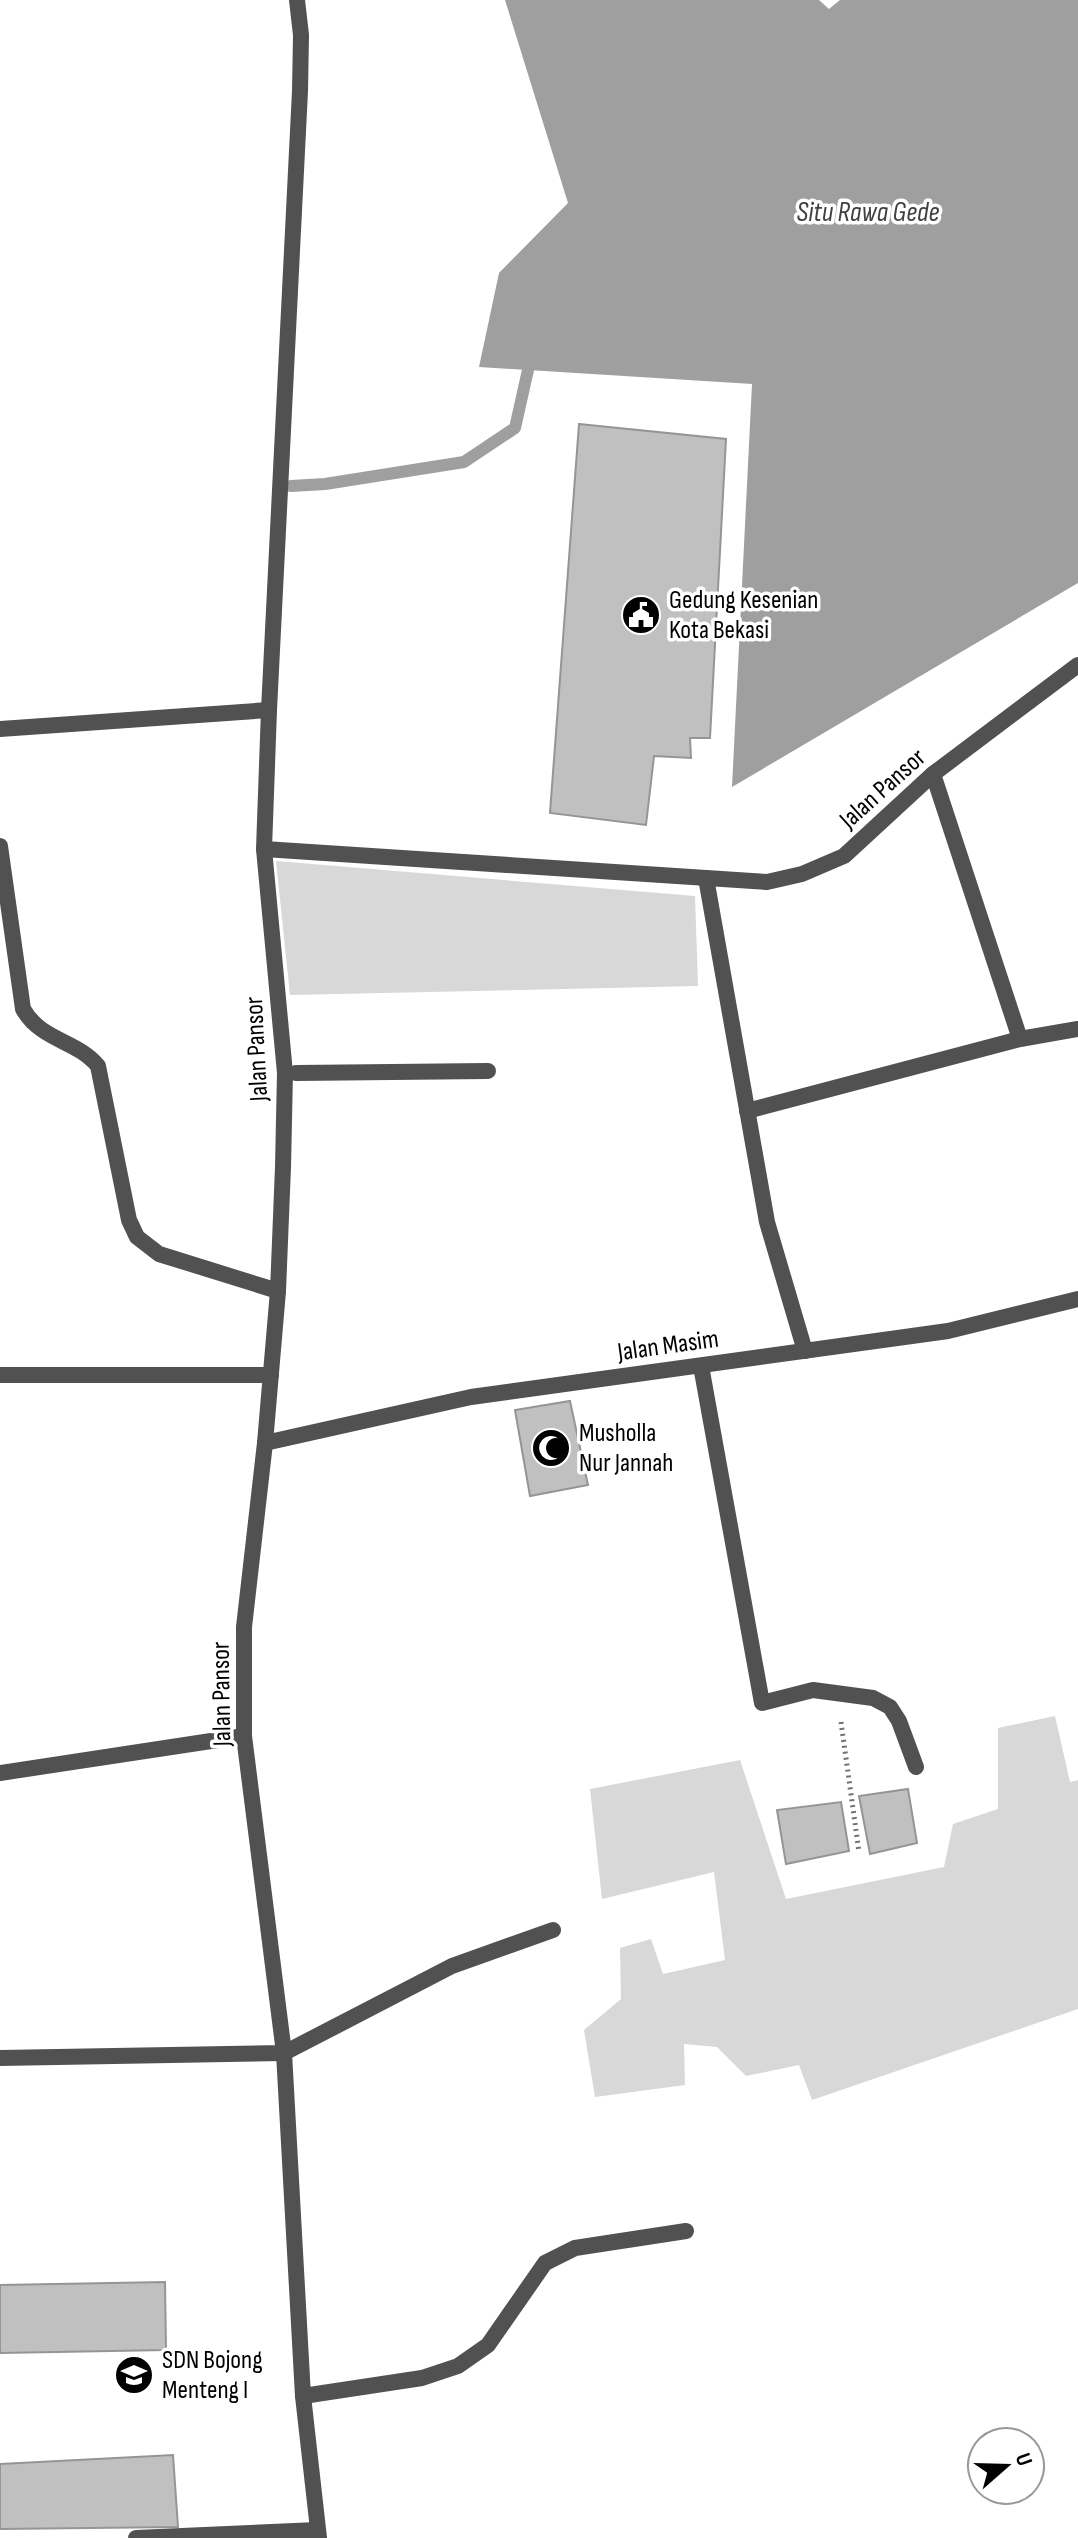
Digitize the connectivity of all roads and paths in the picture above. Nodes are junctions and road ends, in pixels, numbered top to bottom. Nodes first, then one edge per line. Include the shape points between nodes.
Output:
1 (297, 0) edge
2 (1078, 665) edge
3 (269, 710) junction
4 (0, 729) edge
5 (933, 774) junction
6 (0, 846) edge
7 (264, 849) junction
8 (706, 878) junction
9 (1078, 1029) edge
10 (1020, 1039) junction
11 (488, 1071) dead end
12 (290, 1073) junction
13 (747, 1111) junction
14 (278, 1291) junction
15 (1078, 1299) edge
16 (805, 1351) junction
17 (701, 1366) junction
18 (0, 1375) edge
19 (271, 1375) junction
20 (265, 1443) junction
21 (836, 1694) junction
22 (244, 1736) junction
23 (916, 1767) dead end
24 (0, 1773) edge
25 (859, 1852) dead end
26 (553, 1930) dead end
27 (284, 2053) junction
28 (0, 2058) edge
29 (686, 2231) dead end
30 (298, 2396) junction
31 (318, 2534) edge
32 (136, 2538) edge

1 - 3 street, Jalan Pansor via 300,91
2 - 5 street, Jalan Pansor
3 - 4 street
3 - 7 street, Jalan Pansor
5 - 8 street, Jalan Pansor via 844,856 767,882
5 - 10 street
6 - 14 street via 23,1009 41,1031 89,1055 98,1066 129,1220 137,1237 159,1254
7 - 8 street, Jalan Pansor
7 - 12 street, Jalan Pansor
8 - 13 street
9 - 10 street
10 - 13 street
11 - 12 street
12 - 14 street, Jalan Pansor
13 - 16 street via 767,1222
14 - 19 street, Jalan Pansor
15 - 16 street, Jalan Masim via 948,1331
16 - 17 street, Jalan Masim
17 - 20 street, Jalan Masim via 471,1397
17 - 21 street via 762,1703 813,1690
18 - 19 street
19 - 20 street, Jalan Pansor
20 - 22 street, Jalan Pansor via 244,1627
21 - 23 street via 873,1698 890,1707
21 - 25 path
22 - 24 street
22 - 27 street, Jalan Pansor
26 - 27 street via 452,1966
27 - 28 street
27 - 30 street, Jalan Pansor
29 - 30 street via 575,2248 545,2263 488,2345 458,2366 422,2378
30 - 31 street, Jalan Pansor
31 - 32 street

